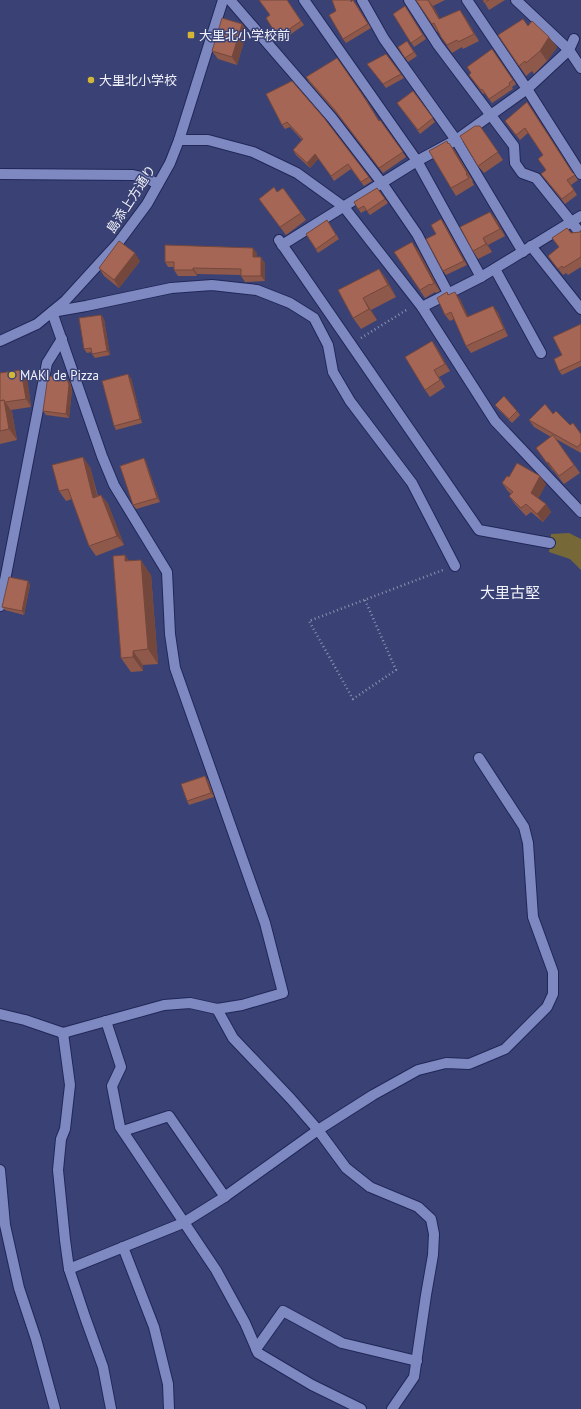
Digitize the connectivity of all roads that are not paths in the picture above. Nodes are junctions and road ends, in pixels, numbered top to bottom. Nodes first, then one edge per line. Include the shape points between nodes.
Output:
1 (223, 0) edge
2 (230, 0) edge
3 (304, 0) edge
4 (362, 0) edge
5 (409, 0) edge
6 (467, 0) edge
7 (516, 0) edge
8 (574, 39) dead end
9 (569, 50) junction
10 (581, 68) edge
11 (527, 89) junction
12 (490, 116) junction
13 (179, 140) junction
14 (456, 140) junction
15 (417, 161) junction
16 (0, 174) edge
17 (581, 174) edge
18 (382, 183) junction
19 (158, 184) junction
20 (344, 207) junction
21 (581, 216) edge
22 (571, 222) junction
23 (581, 234) edge
24 (527, 249) junction
25 (495, 269) junction
26 (481, 277) junction
27 (448, 293) junction
28 (420, 305) junction
29 (581, 309) edge
30 (52, 312) junction
31 (336, 323) junction
32 (319, 328) junction
33 (62, 339) junction
34 (0, 341) edge
35 (541, 353) dead end
36 (581, 512) edge
37 (550, 543) dead end
38 (455, 566) road end
39 (0, 606) edge
40 (479, 758) dead end
41 (217, 1009) junction
42 (0, 1014) edge
43 (106, 1021) junction
44 (63, 1033) junction
45 (318, 1130) junction
46 (123, 1131) junction
47 (0, 1170) edge
48 (225, 1197) junction
49 (183, 1223) junction
50 (123, 1247) junction
51 (69, 1269) junction
52 (256, 1349) junction
53 (417, 1361) junction
54 (55, 1409) edge
55 (111, 1409) edge
56 (169, 1409) edge
57 (361, 1409) edge
58 (392, 1409) edge

1 - 13 street, 島添上方通り
2 - 18 street via 332,118
3 - 15 street
4 - 14 street via 384,39
5 - 12 street via 438,46
6 - 11 street
7 - 9 street
8 - 9 street
9 - 10 street
9 - 11 street
11 - 12 street
11 - 17 street
12 - 14 street
12 - 22 street via 514,146 515,163 522,173 536,178
13 - 19 street, 島添上方通り
13 - 20 street via 208,140 253,152 297,173
14 - 15 street
14 - 24 street
15 - 18 street
15 - 26 street
16 - 19 street via 133,176 146,178
18 - 20 street
18 - 27 street via 417,234
19 - 30 street, 島添上方通り via 147,204 118,243 66,301
20 - 28 street
20 - 31 street via 280,243
21 - 22 street
22 - 23 street
22 - 24 street
24 - 25 street
24 - 29 street
25 - 26 street
25 - 35 street
26 - 27 street
27 - 28 street
28 - 36 street via 495,421
30 - 32 street via 171,288 212,285 258,290 290,303 314,318
30 - 33 street
30 - 34 street, 島添上方通り via 37,324
31 - 32 street
31 - 37 street via 479,530
32 - 38 street via 328,345 334,372 350,401 412,483
33 - 39 street via 47,363
33 - 41 street via 114,485 167,572 170,634 175,668 265,923 283,993 242,1005
40 - 45 street via 524,827 528,843 533,917 553,972 553,994 547,1007 506,1050 469,1064 446,1063 418,1070
41 - 43 street via 190,1003 164,1005
41 - 45 street via 233,1038
42 - 44 street
43 - 44 street
43 - 46 street via 121,1067 112,1086
44 - 51 street via 70,1085 58,1170
45 - 48 street
45 - 53 street via 346,1168 370,1187 418,1207 431,1220 434,1234 433,1255
46 - 48 street via 169,1116
46 - 49 street
47 - 54 street via 5,1225 19,1288
48 - 49 street
49 - 50 street
49 - 52 street via 216,1270 245,1322
50 - 51 street
50 - 56 street via 154,1327 168,1384
51 - 55 street via 103,1367
52 - 53 street via 283,1311 342,1343
52 - 57 street via 258,1353 312,1385
53 - 58 street via 414,1377

